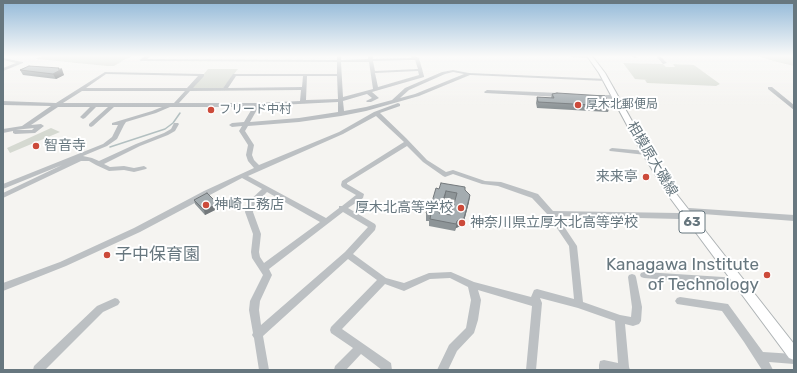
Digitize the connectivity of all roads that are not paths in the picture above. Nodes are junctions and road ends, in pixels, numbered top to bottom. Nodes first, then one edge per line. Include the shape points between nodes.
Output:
1 (104, 73) edge
2 (144, 73) edge
3 (373, 73) edge
4 (421, 73) edge
5 (441, 73) edge
6 (602, 73) edge
7 (306, 74) junction
8 (469, 74) joint
9 (339, 75) joint
10 (606, 80) junction
11 (304, 88) junction
12 (770, 88) dead end
13 (80, 89) junction
14 (376, 89) junction
15 (189, 90) junction
16 (224, 90) junction
17 (368, 92) junction
18 (487, 92) dead end
19 (417, 95) junction
20 (565, 96) edge
21 (593, 97) edge
22 (615, 97) junction
23 (340, 100) junction
24 (369, 101) dead end
25 (303, 102) junction
26 (393, 102) junction
27 (3, 103) edge
28 (56, 105) junction
29 (96, 105) junction
30 (113, 105) junction
31 (172, 105) junction
32 (257, 105) junction
33 (794, 108) edge
34 (341, 114) junction
35 (376, 114) junction
36 (82, 117) dead end
37 (124, 122) junction
38 (114, 124) dead end
39 (176, 124) dead end
40 (91, 125) dead end
41 (232, 125) dead end
42 (246, 125) junction
43 (24, 127) junction
44 (408, 144) junction
45 (612, 150) dead end
46 (646, 153) junction
47 (83, 158) junction
48 (98, 164) junction
49 (144, 168) dead end
50 (258, 168) junction
51 (36, 173) junction
52 (243, 176) junction
53 (3, 187) edge
54 (266, 189) junction
55 (3, 196) edge
56 (342, 208) junction
57 (685, 212) junction
58 (551, 213) junction
59 (794, 218) edge
60 (325, 221) junction
61 (348, 254) junction
62 (264, 268) junction
63 (644, 275) dead end
64 (632, 277) dead end
65 (383, 280) junction
66 (739, 282) junction
67 (472, 285) junction
68 (3, 288) edge
69 (680, 301) dead end
70 (115, 302) dead end
71 (537, 302) junction
72 (579, 304) junction
73 (620, 319) junction
74 (257, 335) junction
75 (360, 348) junction
76 (794, 354) edge
77 (759, 357) junction
78 (794, 359) edge
79 (38, 370) edge
80 (264, 370) edge
81 (338, 370) edge
82 (387, 370) edge
83 (442, 370) edge
84 (531, 370) edge
85 (604, 370) edge
86 (624, 370) edge
87 (768, 370) edge

1 - 13 street
2 - 15 street via 202,74
3 - 14 street
4 - 14 street via 422,76
5 - 26 street via 407,89
6 - 10 main road, 相模原大磯線 / 63
7 - 9 street
7 - 11 street
7 - 16 street via 235,74
8 - 10 street
8 - 19 street
9 - 23 street
10 - 22 main road, 相模原大磯線 / 63
11 - 16 street
11 - 25 street
12 - 33 street
13 - 15 street
13 - 28 street
14 - 17 street
15 - 16 street
15 - 31 street
17 - 23 street
17 - 24 street via 376,98
18 - 20 street
19 - 26 street
19 - 35 street via 411,100
21 - 22 street
22 - 46 main road, 相模原大磯線 / 63
23 - 25 street
23 - 34 street
25 - 32 street
26 - 34 street
27 - 28 street
28 - 29 street
28 - 43 street
29 - 30 street
29 - 36 street
30 - 31 street
30 - 40 street
31 - 32 street
31 - 37 street
32 - 42 street
34 - 42 street
35 - 44 street
35 - 50 street via 340,133
37 - 38 street
37 - 51 street via 115,138 106,145
39 - 48 street via 173,130 166,134
41 - 42 street
42 - 50 street via 242,131 251,145 249,154 252,163
43 - 43 street via 16,129 3,131 33,132 40,126
44 - 56 street via 344,182 344,185 360,196
44 - 58 street via 425,161 445,175 453,172 536,196
45 - 46 street
46 - 57 main road, 相模原大磯線 / 63
47 - 48 street
47 - 51 street via 44,174
47 - 55 street
48 - 49 street via 109,169
50 - 52 street
51 - 53 street
52 - 54 street
52 - 68 street via 138,230
54 - 60 street
54 - 62 street via 254,199 250,208 250,216 257,234 255,252
56 - 60 street
56 - 61 street via 372,226
57 - 58 street via 679,216
57 - 59 street via 689,210
57 - 66 main road, 相模原大磯線 / 63
58 - 72 street via 573,246
60 - 62 street
61 - 65 street
61 - 74 street
62 - 74 street via 268,278 255,301 254,310
63 - 66 street
64 - 73 street via 637,307 636,321
65 - 67 street via 404,287 429,276 451,275
65 - 75 street via 335,330
66 - 76 main road, 相模原大磯線 / 63
67 - 71 street
67 - 83 street via 476,300 470,330 453,348
69 - 77 street via 725,307
70 - 79 street via 100,309
71 - 72 street via 537,293
71 - 84 street
72 - 73 street
73 - 86 street
74 - 80 street
75 - 81 street
75 - 82 street via 387,367
77 - 78 street
77 - 87 street
85 - 86 street via 604,365

